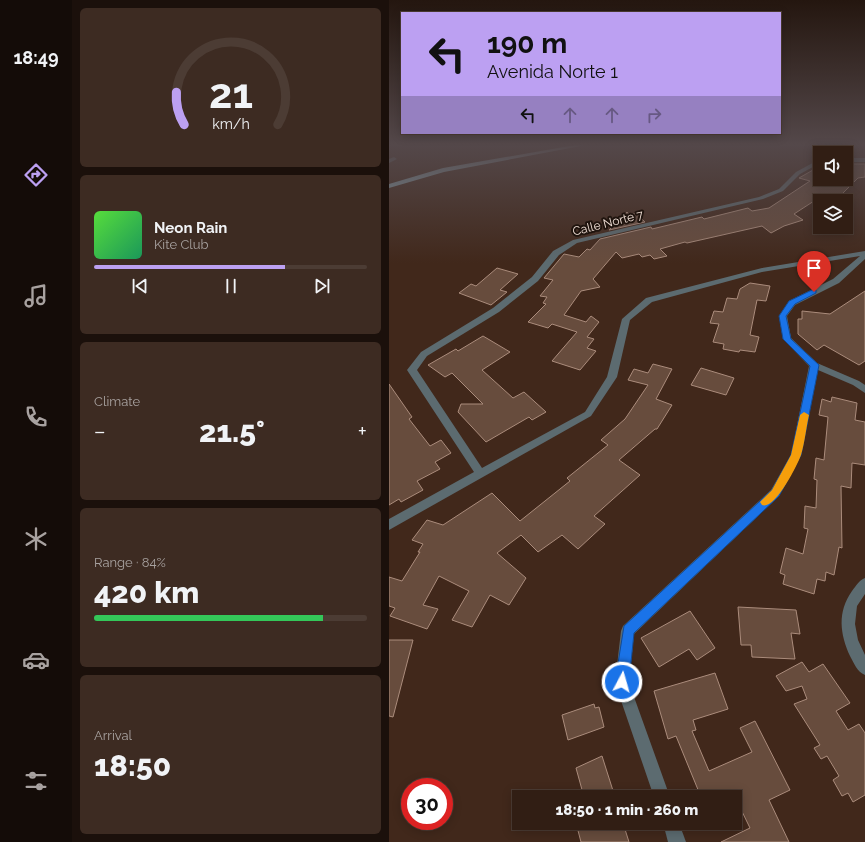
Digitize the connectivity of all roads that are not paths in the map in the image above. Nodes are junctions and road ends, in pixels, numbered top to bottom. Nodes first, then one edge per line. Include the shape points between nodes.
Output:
1 (787, 184) edge
2 (865, 254) edge
3 (814, 365) junction
4 (865, 390) edge
5 (480, 473) junction
6 (389, 525) edge
7 (865, 584) edge
8 (865, 668) edge
9 (660, 790) edge
10 (673, 830) edge
11 (677, 842) edge

1 - 5 street, Calle Norte 7 via 781,190 761,198 575,241 556,253 535,279 496,310 424,354 412,370
2 - 3 street via 836,281 792,303 783,316 787,339
2 - 5 street via 762,270 649,300 626,319 613,377 588,414
3 - 4 street via 856,383
3 - 9 street via 796,455 775,493 628,631 622,682
5 - 6 street
7 - 8 street via 850,607 847,629 857,656
10 - 11 street

